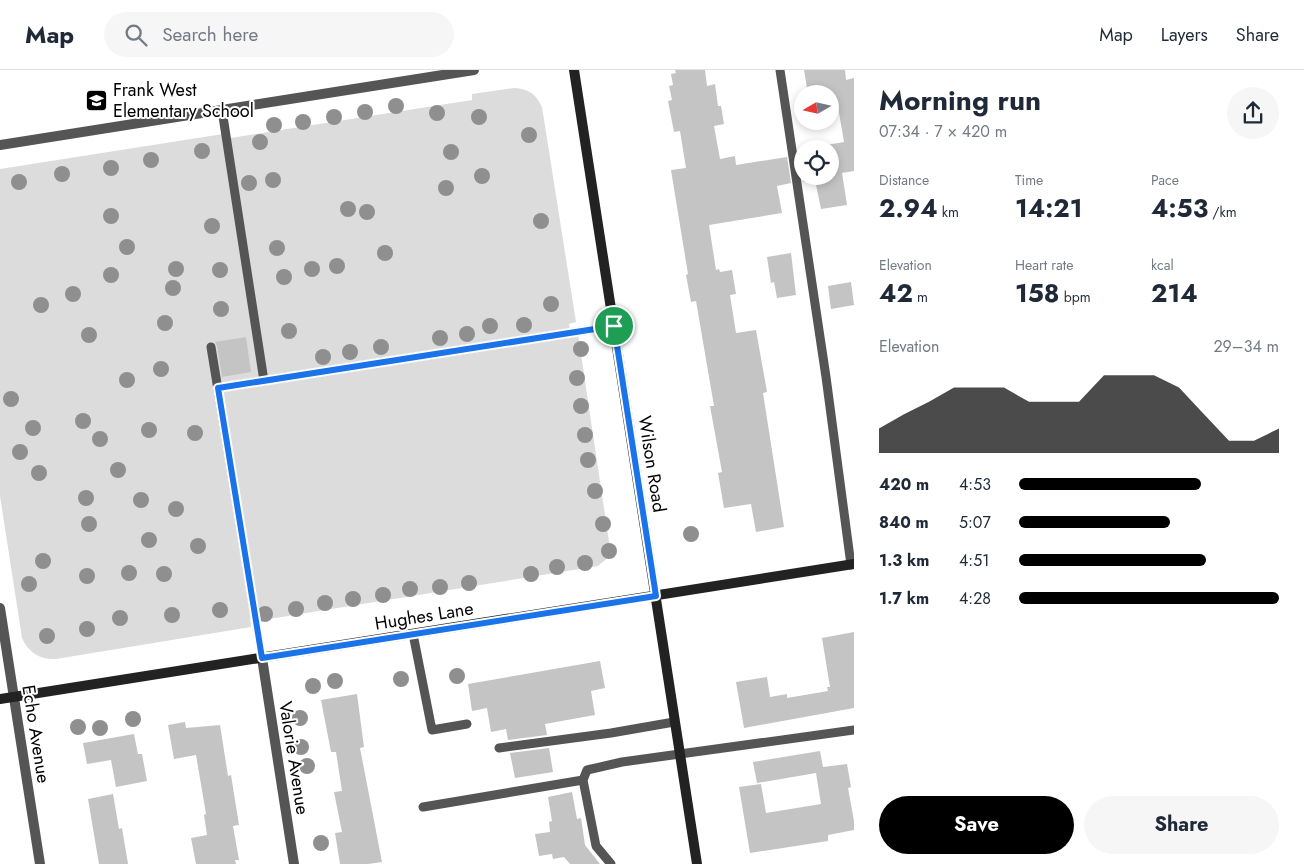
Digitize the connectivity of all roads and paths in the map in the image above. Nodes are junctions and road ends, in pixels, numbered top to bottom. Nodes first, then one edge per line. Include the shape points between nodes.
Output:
1 (474, 70) edge
2 (574, 70) edge
3 (780, 70) edge
4 (222, 110) junction
5 (0, 145) edge
6 (614, 326) junction
7 (211, 347) dead end
8 (264, 380) junction
9 (218, 388) junction
10 (852, 565) edge
11 (656, 596) junction
12 (0, 608) edge
13 (413, 634) junction
14 (262, 658) junction
15 (14, 697) junction
16 (0, 699) edge
17 (674, 722) junction
18 (467, 724) dead end
19 (854, 730) edge
20 (499, 748) dead end
21 (679, 755) junction
22 (583, 780) junction
23 (423, 807) dead end
24 (40, 864) edge
25 (294, 864) edge
26 (611, 864) edge
27 (697, 864) edge

1 - 4 street
2 - 6 street, Wilson Road
3 - 10 lane
4 - 5 street
4 - 8 lane
6 - 8 lane
6 - 11 street, Wilson Road
7 - 9 lane
8 - 9 lane
9 - 14 lane
10 - 11 street, Hughes Lane
11 - 13 street, Hughes Lane
11 - 17 street, Wilson Road
12 - 15 street, Echo Avenue
13 - 14 street, Hughes Lane
13 - 18 lane via 432,730
14 - 15 street, Hughes Lane
14 - 25 street, Valorie Avenue
15 - 16 street, Hughes Lane
15 - 24 street, Echo Avenue
17 - 20 lane via 611,734
17 - 21 street, Wilson Road
19 - 21 lane
21 - 22 lane via 587,770
21 - 27 street, Wilson Road
22 - 23 lane
22 - 26 lane via 596,846

